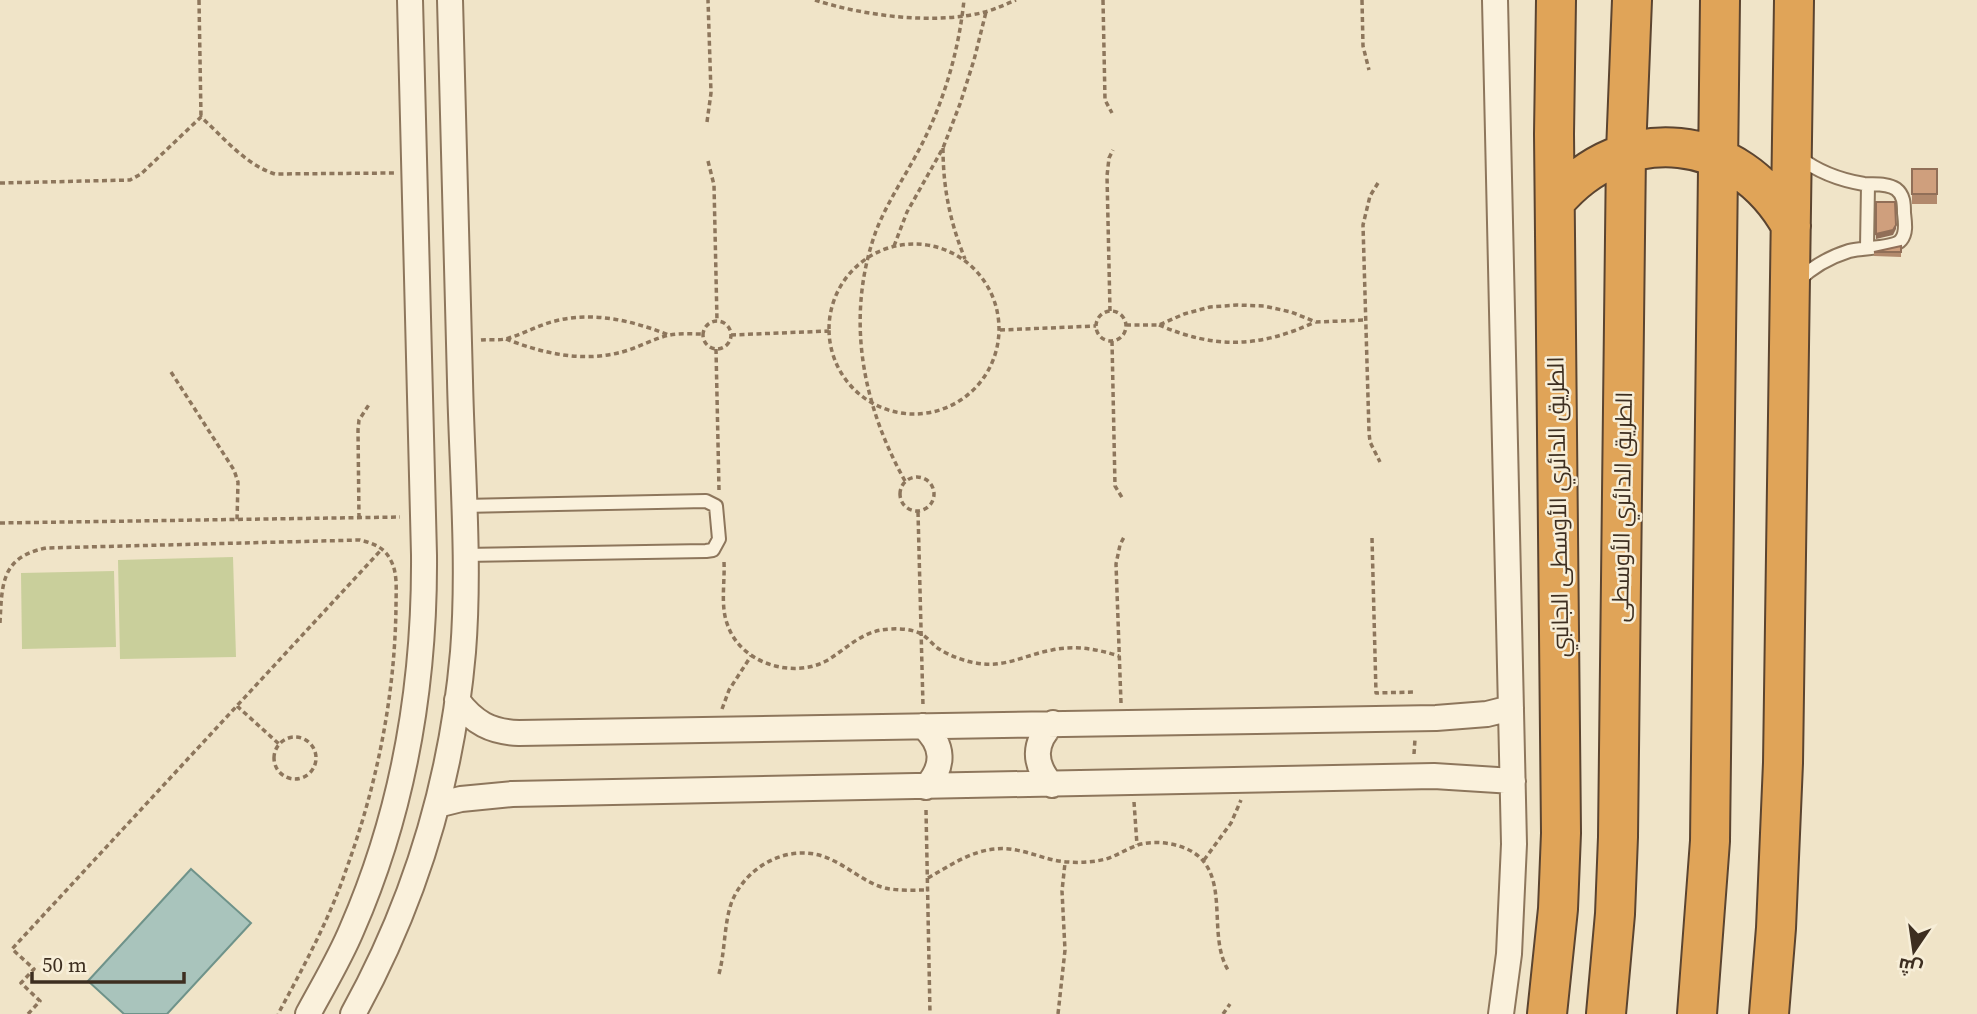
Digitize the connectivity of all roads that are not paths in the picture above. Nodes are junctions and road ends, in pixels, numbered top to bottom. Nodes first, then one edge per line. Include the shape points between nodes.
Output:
1 (410, 0) edge
2 (450, 0) edge
3 (1496, 0) edge
4 (1556, 0) edge
5 (1632, 0) edge
6 (1720, 0) edge
7 (1794, 0) edge
8 (1626, 152) junction
9 (1792, 152) junction
10 (1716, 156) junction
11 (1868, 185) junction
12 (1555, 202) junction
13 (1791, 226) junction
14 (1867, 247) junction
15 (1790, 289) junction
16 (463, 506) junction
17 (464, 555) junction
18 (457, 700) junction
19 (1511, 708) junction
20 (1053, 723) junction
21 (923, 726) junction
22 (1513, 781) junction
23 (1052, 785) junction
24 (926, 787) junction
25 (437, 805) junction
26 (308, 1014) edge
27 (353, 1014) edge
28 (1501, 1014) edge
29 (1547, 1014) edge
30 (1606, 1014) edge
31 (1697, 1014) edge
32 (1769, 1014) edge

1 - 26 street via 422,647 398,796 352,930
2 - 16 street
3 - 19 street
4 - 12 highway, الطريق الدائري الأوسطى الجانبي
5 - 8 highway, الطريق الدائري الأوسطى
6 - 10 highway
7 - 9 highway
8 - 10 highway via 1663,147
8 - 12 highway via 1587,172
8 - 30 highway, الطريق الدائري الأوسطى via 1618,836
9 - 11 lane via 1835,177
9 - 13 highway
10 - 13 highway via 1760,184
10 - 31 highway via 1710,841
11 - 14 lane
11 - 14 lane via 1888,186 1901,194 1905,232 1893,245
12 - 29 highway, الطريق الدائري الأوسطى الجانبي via 1561,821
13 - 15 highway
14 - 15 lane via 1825,261
15 - 32 highway via 1783,776
16 - 17 street
16 - 17 lane via 706,501 716,506 719,539 713,550 706,551
17 - 18 street via 463,650
18 - 21 street via 483,726 501,732
18 - 25 street
19 - 20 street via 1436,718
19 - 22 street
20 - 21 street
20 - 23 street via 1043,733 1037,761
21 - 24 street via 934,735 941,763
22 - 23 street via 1434,776
22 - 28 street via 1513,897
23 - 24 street
24 - 25 street via 512,794
25 - 27 street via 407,899 382,961

